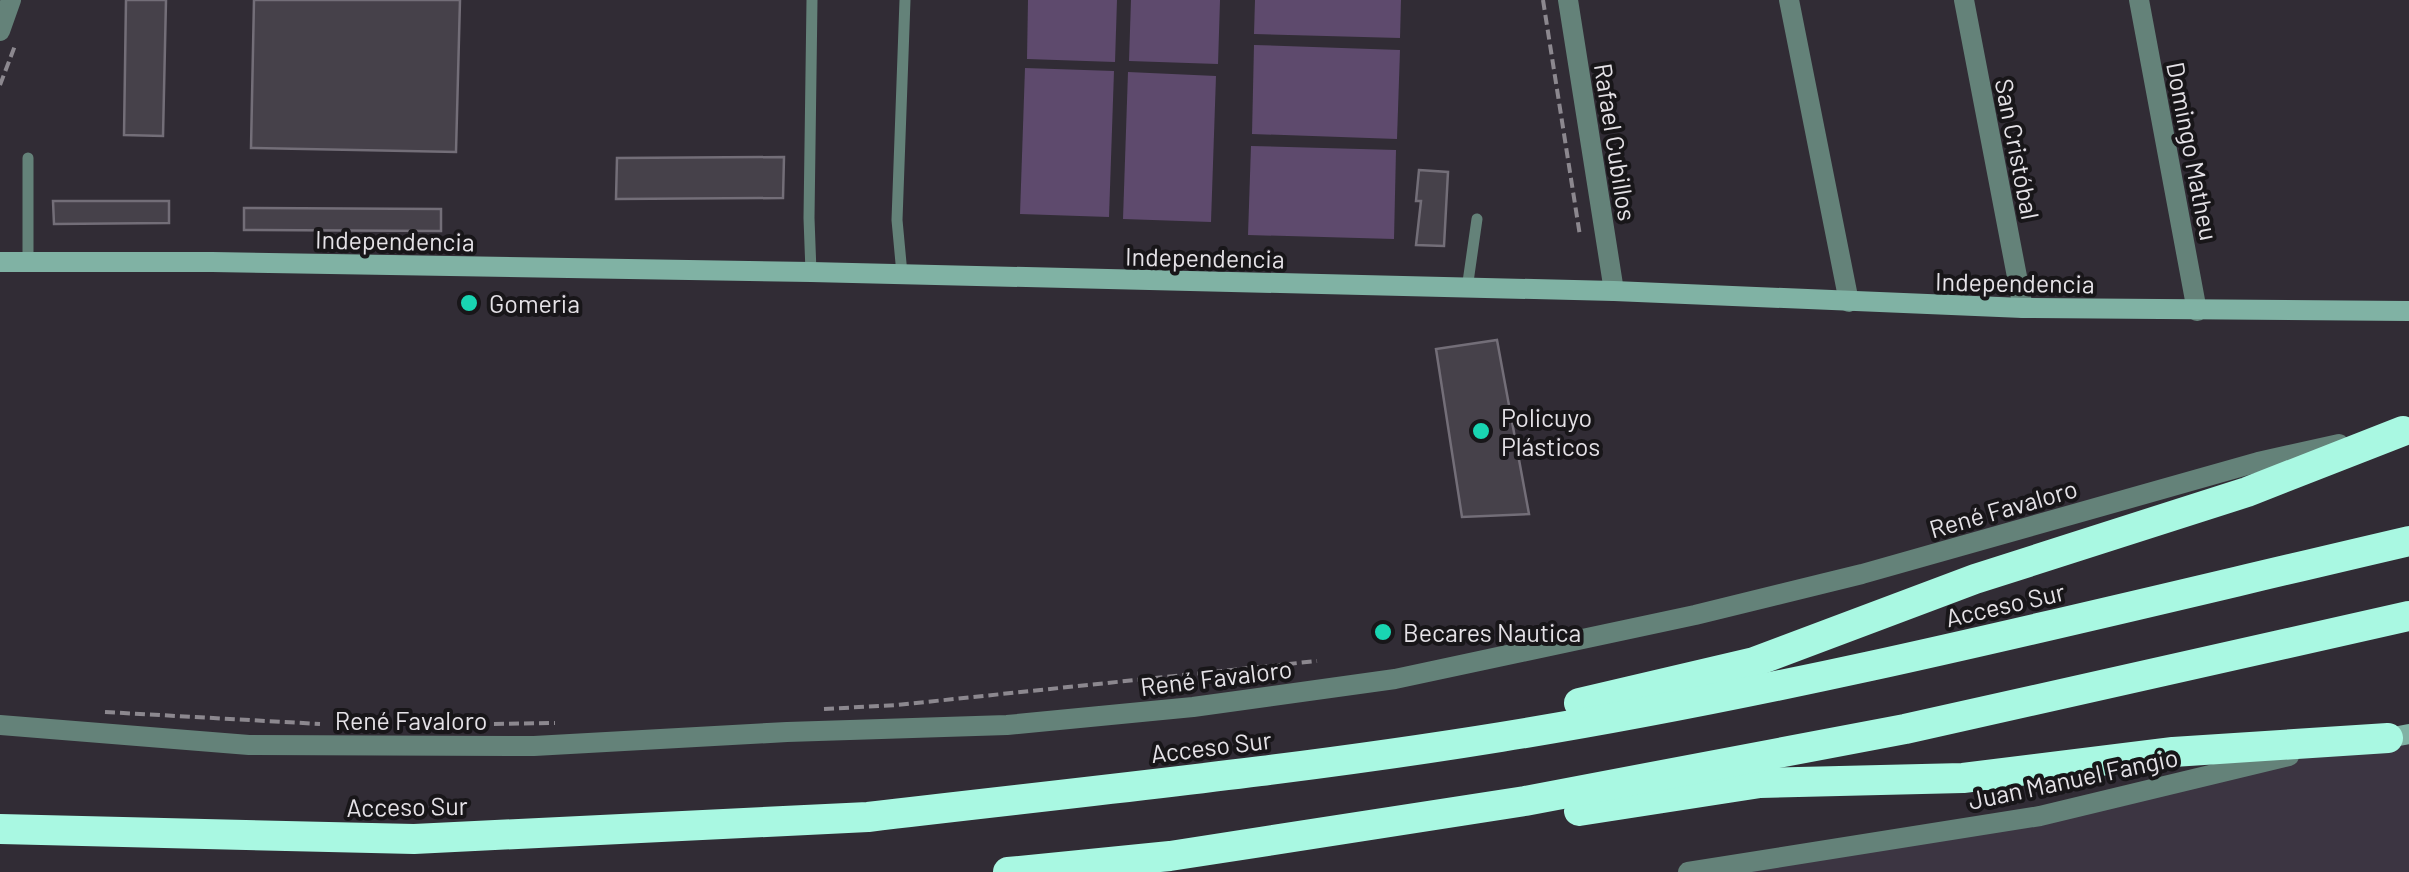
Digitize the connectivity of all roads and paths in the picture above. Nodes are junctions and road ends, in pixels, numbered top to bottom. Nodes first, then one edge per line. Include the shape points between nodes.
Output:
1 (11, 0) edge
2 (812, 0) edge
3 (905, 0) edge
4 (1542, 0) edge
5 (1568, 0) edge
6 (1789, 0) edge
7 (1964, 0) edge
8 (2139, 0) edge
9 (0, 31) edge
10 (28, 158) dead end
11 (1477, 219) dead end
12 (1580, 236) dead end
13 (28, 260) junction
14 (0, 262) edge
15 (811, 272) junction
16 (902, 274) junction
17 (1467, 289) junction
18 (1614, 291) junction
19 (1849, 302) junction
20 (2023, 308) junction
21 (2197, 310) junction
22 (2409, 311) edge
23 (2406, 430) edge
24 (2409, 541) edge
25 (2409, 616) edge
26 (1317, 661) dead end
27 (820, 710) dead end
28 (96, 711) dead end
29 (571, 723) dead end
30 (328, 724) dead end
31 (478, 724) dead end
32 (0, 725) edge
33 (2399, 736) edge
34 (720, 824) junction
35 (0, 829) edge
36 (1170, 856) junction
37 (1008, 872) edge
38 (1688, 872) edge

1 - 9 street
2 - 15 lane
3 - 16 lane via 897,220
4 - 12 path
5 - 18 street, Rafael Cubillos
6 - 19 street
7 - 20 street, San Cristóbal
8 - 21 street, Domingo Matheu
10 - 13 lane
11 - 17 lane
13 - 14 street, Independencia
13 - 15 street, Independencia
15 - 16 street, Independencia
16 - 17 street, Independencia
17 - 18 street, Independencia
18 - 19 street, Independencia
19 - 20 street, Independencia
20 - 21 street, Independencia
21 - 22 street, Independencia
23 - 32 street, René Favaloro via 2258,462 1694,615 1395,678 1193,707 1007,725 534,746 249,744
23 - 34 highway via 2247,492 1975,579 1754,662 1668,684 1502,718
24 - 34 highway, Acceso Sur via 1890,661 1504,737 868,816
25 - 36 highway via 1905,729 1525,801
26 - 27 path
28 - 30 path
29 - 31 path
33 - 36 highway via 2174,752 1962,778 1739,785 1289,856
33 - 38 street, Juan Manuel Fangio via 2177,780 2040,816
34 - 35 highway, Acceso Sur via 414,839
36 - 37 highway

